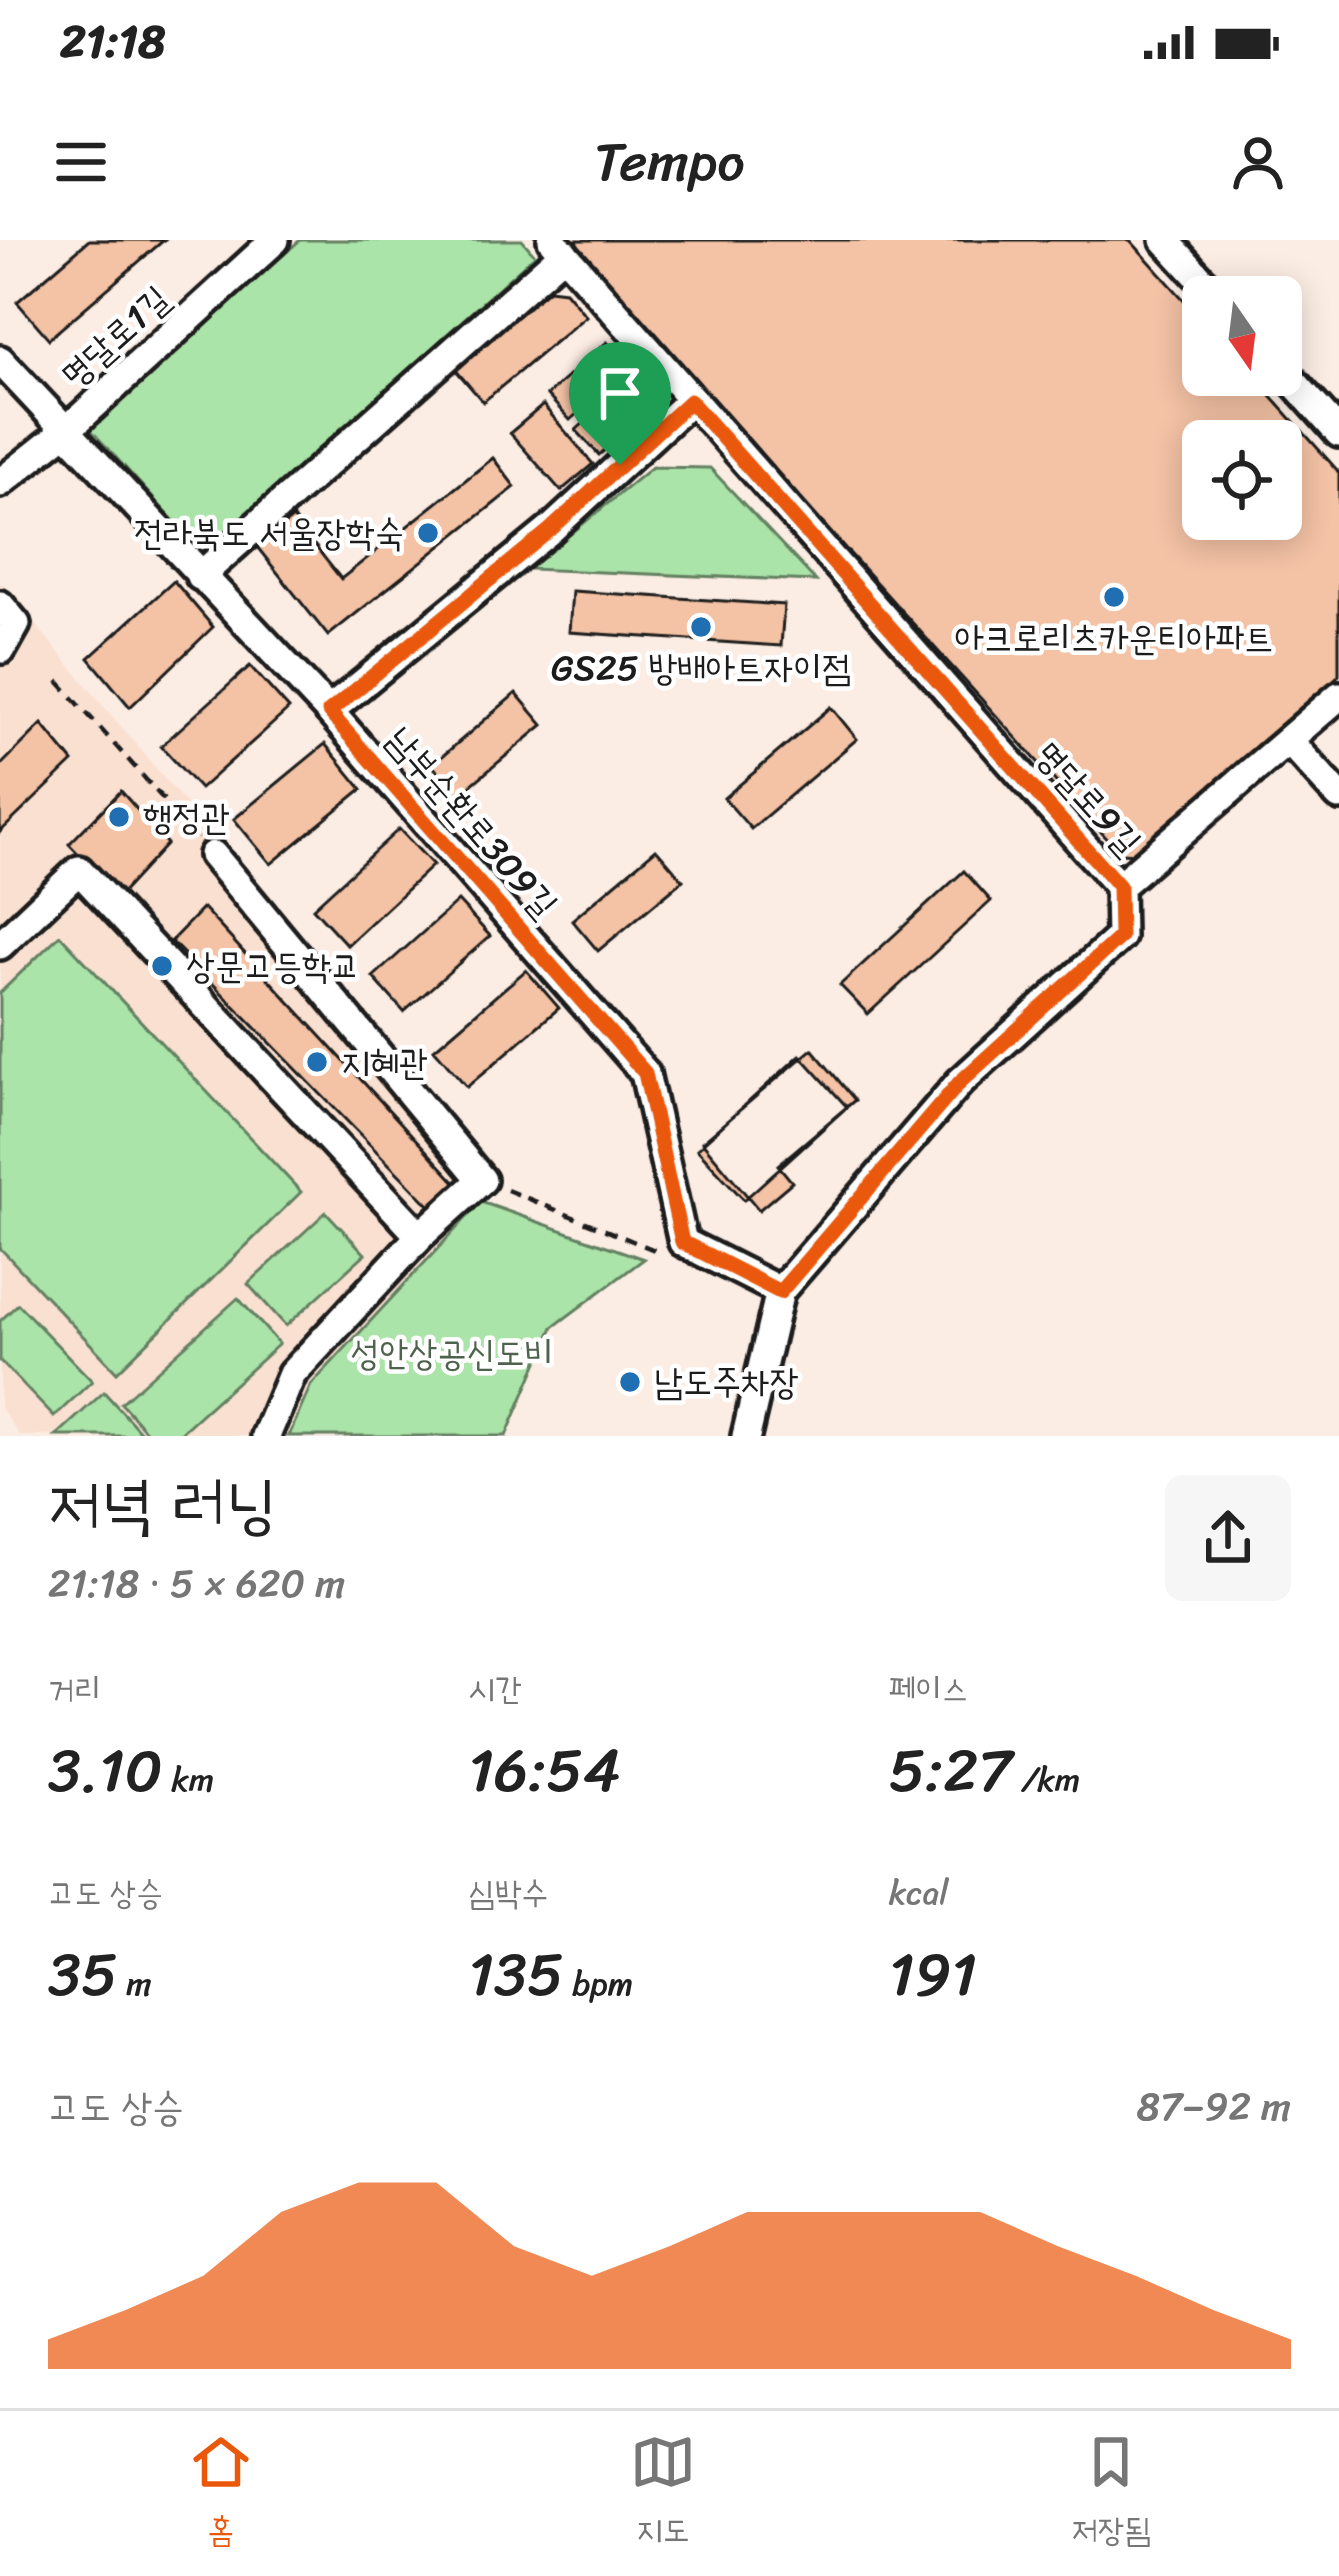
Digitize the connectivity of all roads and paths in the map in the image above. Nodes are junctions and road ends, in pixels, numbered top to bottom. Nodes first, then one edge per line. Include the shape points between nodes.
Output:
1 (275, 240) edge
2 (1166, 240) edge
3 (558, 247) edge
4 (1198, 276) edge
5 (0, 360) edge
6 (1302, 392) edge
7 (690, 401) junction
8 (69, 428) junction
9 (1339, 433) edge
10 (0, 483) edge
11 (200, 576) junction
12 (0, 605) edge
13 (2, 649) edge
14 (58, 681) dead end
15 (1339, 696) edge
16 (329, 712) junction
17 (1288, 740) junction
18 (1339, 796) edge
19 (213, 855) joint
20 (1119, 886) junction
21 (0, 945) edge
22 (482, 1180) junction
23 (420, 1236) junction
24 (682, 1242) junction
25 (780, 1292) junction
26 (266, 1436) edge
27 (746, 1436) edge

1 - 8 street, 명달로1길
2 - 4 street
3 - 7 street, 명달로9길
3 - 11 street, 명달로9길
5 - 8 street, 남부순환로309길
6 - 9 street
7 - 16 street via 550,530
7 - 20 street, 명달로9길
8 - 10 street, 명달로1길
8 - 11 street, 남부순환로309길
11 - 16 street, 남부순환로309길
12 - 13 street via 16,624
14 - 19 path
15 - 17 street
16 - 24 street, 남부순환로309길 via 645,1073
17 - 18 street
17 - 20 street
19 - 22 street
20 - 25 street, 명달로9길 via 1120,937 960,1082
21 - 23 street via 79,869
22 - 23 street
22 - 24 path via 659,1255
23 - 26 street via 292,1375
24 - 25 street
25 - 27 street, 명달로9길

